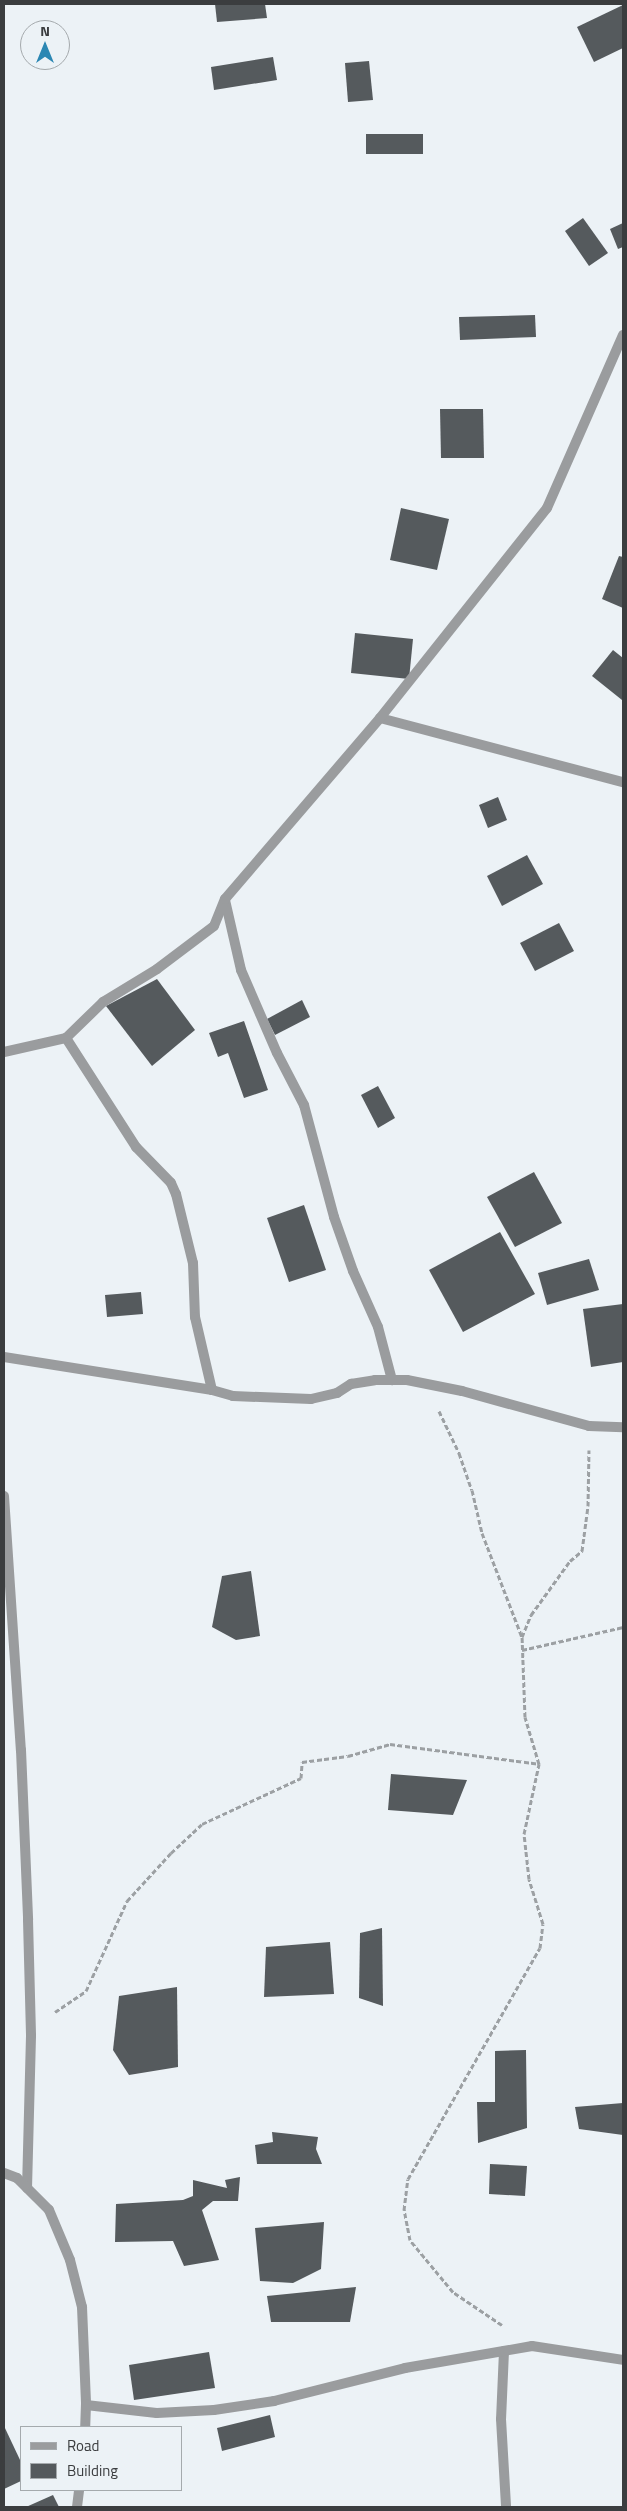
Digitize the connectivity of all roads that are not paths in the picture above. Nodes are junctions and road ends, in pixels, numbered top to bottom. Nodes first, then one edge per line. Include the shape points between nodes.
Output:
1 (623, 335) edge
2 (380, 718) junction
3 (623, 782) edge
4 (225, 899) junction
5 (66, 1038) junction
6 (4, 1052) edge
7 (4, 1357) edge
8 (392, 1380) junction
9 (212, 1390) junction
10 (623, 1428) edge
11 (4, 1496) edge
12 (4, 2173) edge
13 (27, 2188) junction
14 (504, 2351) junction
15 (623, 2360) edge
16 (86, 2405) junction
17 (85, 2426) edge
18 (79, 2491) edge
19 (77, 2507) edge
20 (506, 2507) edge

1 - 2 street via 547,508
2 - 3 street
2 - 4 street
4 - 5 street via 214,926 157,969 103,1002
4 - 8 street via 241,970 304,1105 334,1217 378,1327
5 - 6 street
5 - 9 street via 136,1147 171,1183 176,1194 193,1263 195,1317
7 - 9 street
8 - 9 street via 351,1384 337,1393 311,1399 233,1396
8 - 10 street via 425,1383 589,1426
11 - 13 street via 21,1750 31,2036
12 - 13 street via 17,2178
13 - 16 street via 49,2210 70,2260 82,2307
14 - 15 street via 532,2346
14 - 16 street via 405,2368 274,2401 214,2410 157,2413
14 - 20 street via 501,2419
16 - 17 street
18 - 19 street

